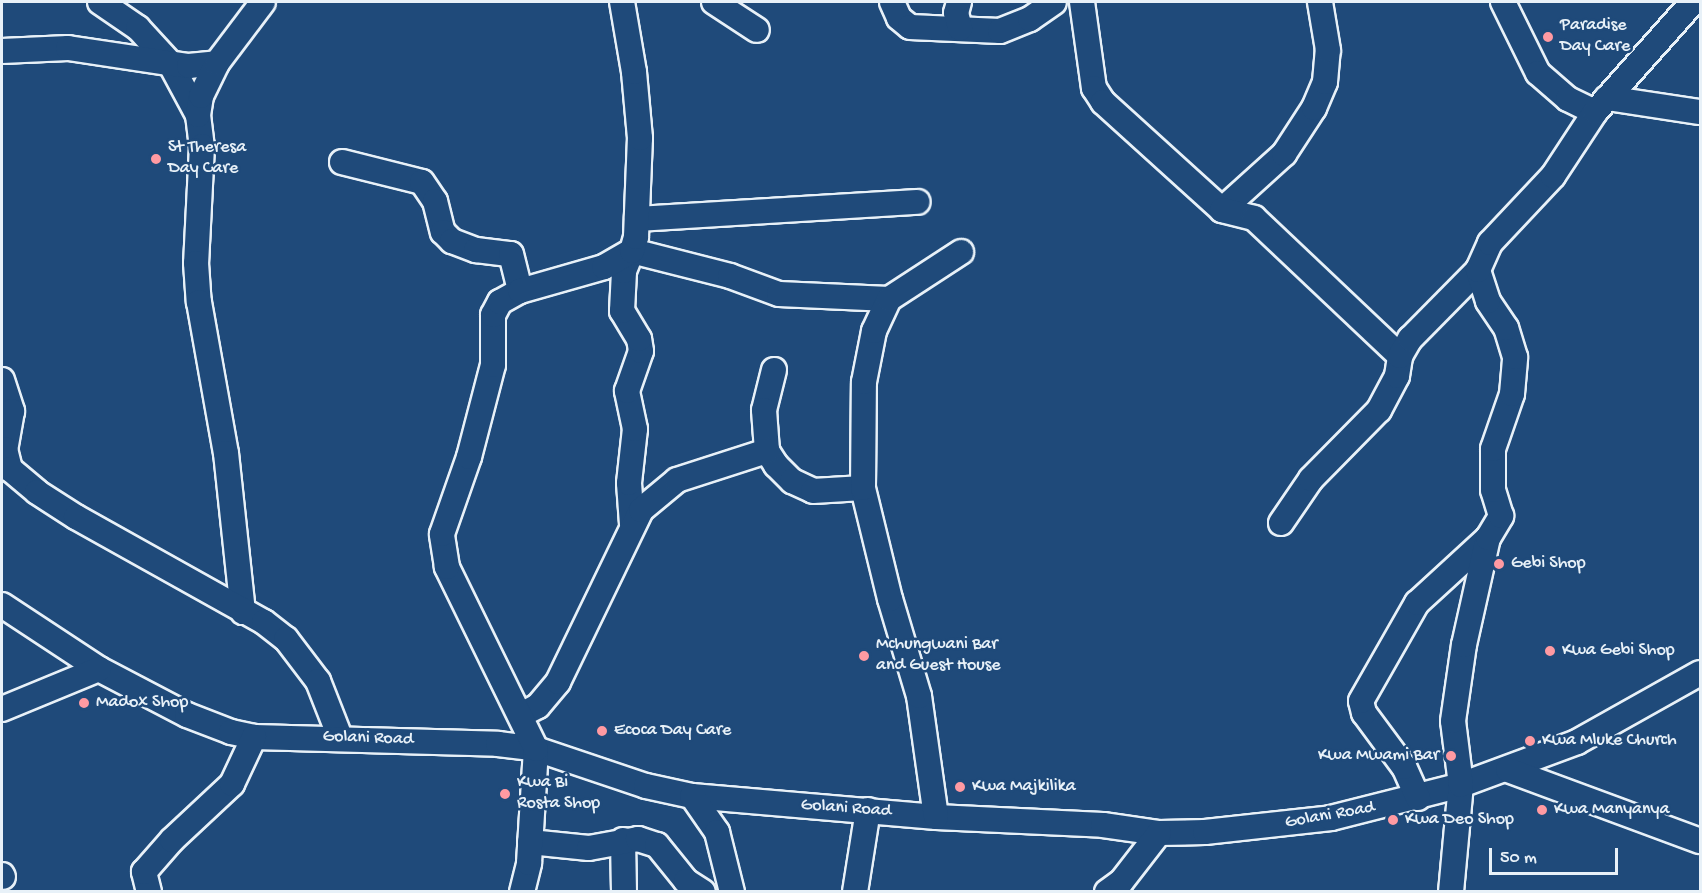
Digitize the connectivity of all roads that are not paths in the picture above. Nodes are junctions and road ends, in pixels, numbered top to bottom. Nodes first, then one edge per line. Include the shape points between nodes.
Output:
1 (100, 2) edge
2 (263, 2) edge
3 (622, 2) edge
4 (714, 2) edge
5 (892, 2) edge
6 (959, 2) edge
7 (1054, 2) edge
8 (1082, 2) edge
9 (1320, 2) edge
10 (1503, 2) edge
11 (1684, 7) edge
12 (960, 28) junction
13 (757, 30) dead end
14 (2, 51) edge
15 (170, 63) junction
16 (217, 63) junction
17 (1601, 105) junction
18 (1701, 112) edge
19 (198, 115) junction
20 (342, 162) dead end
21 (917, 202) dead end
22 (1222, 210) junction
23 (637, 219) junction
24 (632, 251) junction
25 (961, 252) dead end
26 (1478, 270) junction
27 (520, 291) junction
28 (889, 298) junction
29 (1400, 356) junction
30 (774, 370) dead end
31 (2, 381) edge
32 (767, 451) junction
33 (863, 488) junction
34 (1281, 523) dead end
35 (632, 524) junction
36 (1488, 538) junction
37 (2, 605) edge
38 (243, 612) junction
39 (99, 669) junction
40 (1701, 673) edge
41 (2, 709) edge
42 (521, 715) junction
43 (254, 736) junction
44 (340, 737) junction
45 (536, 749) junction
46 (1508, 770) junction
47 (1461, 785) junction
48 (692, 796) junction
49 (1418, 798) junction
50 (868, 810) junction
51 (936, 817) junction
52 (1159, 833) junction
53 (623, 840) junction
54 (1701, 841) edge
55 (530, 842) junction
56 (149, 891) edge
57 (522, 891) edge
58 (624, 891) edge
59 (703, 891) edge
60 (732, 891) edge
61 (855, 891) edge
62 (1107, 891) edge
63 (1451, 891) edge

1 - 15 street via 138,27
2 - 16 street
3 - 23 street via 640,138
4 - 13 street
5 - 12 street via 899,18 910,27
6 - 12 street via 956,13
7 - 12 street via 1007,29
8 - 22 street via 1094,88 1103,102
9 - 22 street via 1328,50 1325,82 1314,108 1284,154
10 - 17 street via 1538,73 1568,99
11 - 17 street
14 - 15 street via 68,48
15 - 16 street
15 - 19 street
16 - 19 street via 201,96
17 - 18 street
17 - 26 street via 1553,176 1486,248
19 - 38 street via 202,146 198,292 226,453
20 - 27 street via 422,182 435,201 443,232 452,241 476,250 511,254
21 - 23 street
22 - 29 street via 1254,218
23 - 24 street
24 - 27 street via 604,267
24 - 28 street via 730,276 778,294
24 - 35 street via 624,271 622,310 639,339 641,351 627,391 635,429 629,483
25 - 28 street
26 - 29 street via 1410,339
26 - 36 street via 1488,302 1506,328 1515,357 1512,394 1493,448 1493,490 1501,516
27 - 42 street via 506,296 493,315 493,366 469,457 442,534 447,567
28 - 33 street via 874,331 864,382
29 - 34 street via 1397,376 1379,410 1311,479
30 - 32 street via 764,410
31 - 38 street via 12,411 5,449 10,469 76,517
32 - 33 street via 792,481 813,491
32 - 35 street via 677,480 641,510
33 - 51 street via 919,696
35 - 42 street via 558,682 538,706
36 - 47 street via 1464,645 1454,721
36 - 49 street via 1417,603 1361,701 1364,713 1404,768
37 - 39 street, Golani Road
38 - 44 street via 264,622 300,655 318,681
39 - 41 street
39 - 43 street, Golani Road via 187,715
40 - 46 street, Golani Road via 1577,742
42 - 45 street
43 - 44 street, Golani Road
43 - 56 street via 232,784 144,872
44 - 45 street, Golani Road
45 - 48 street, Golani Road via 646,786
45 - 55 street
46 - 47 street, Golani Road
46 - 54 street
47 - 49 street, Golani Road
47 - 63 street
48 - 50 street, Golani Road
48 - 60 street via 717,832
49 - 52 street, Golani Road via 1331,818
50 - 51 street, Golani Road
50 - 61 street
51 - 52 street, Golani Road via 1103,825
52 - 62 street via 1121,882
53 - 55 street via 589,848
53 - 58 street
53 - 59 street via 638,839 657,845 686,881
55 - 57 street

